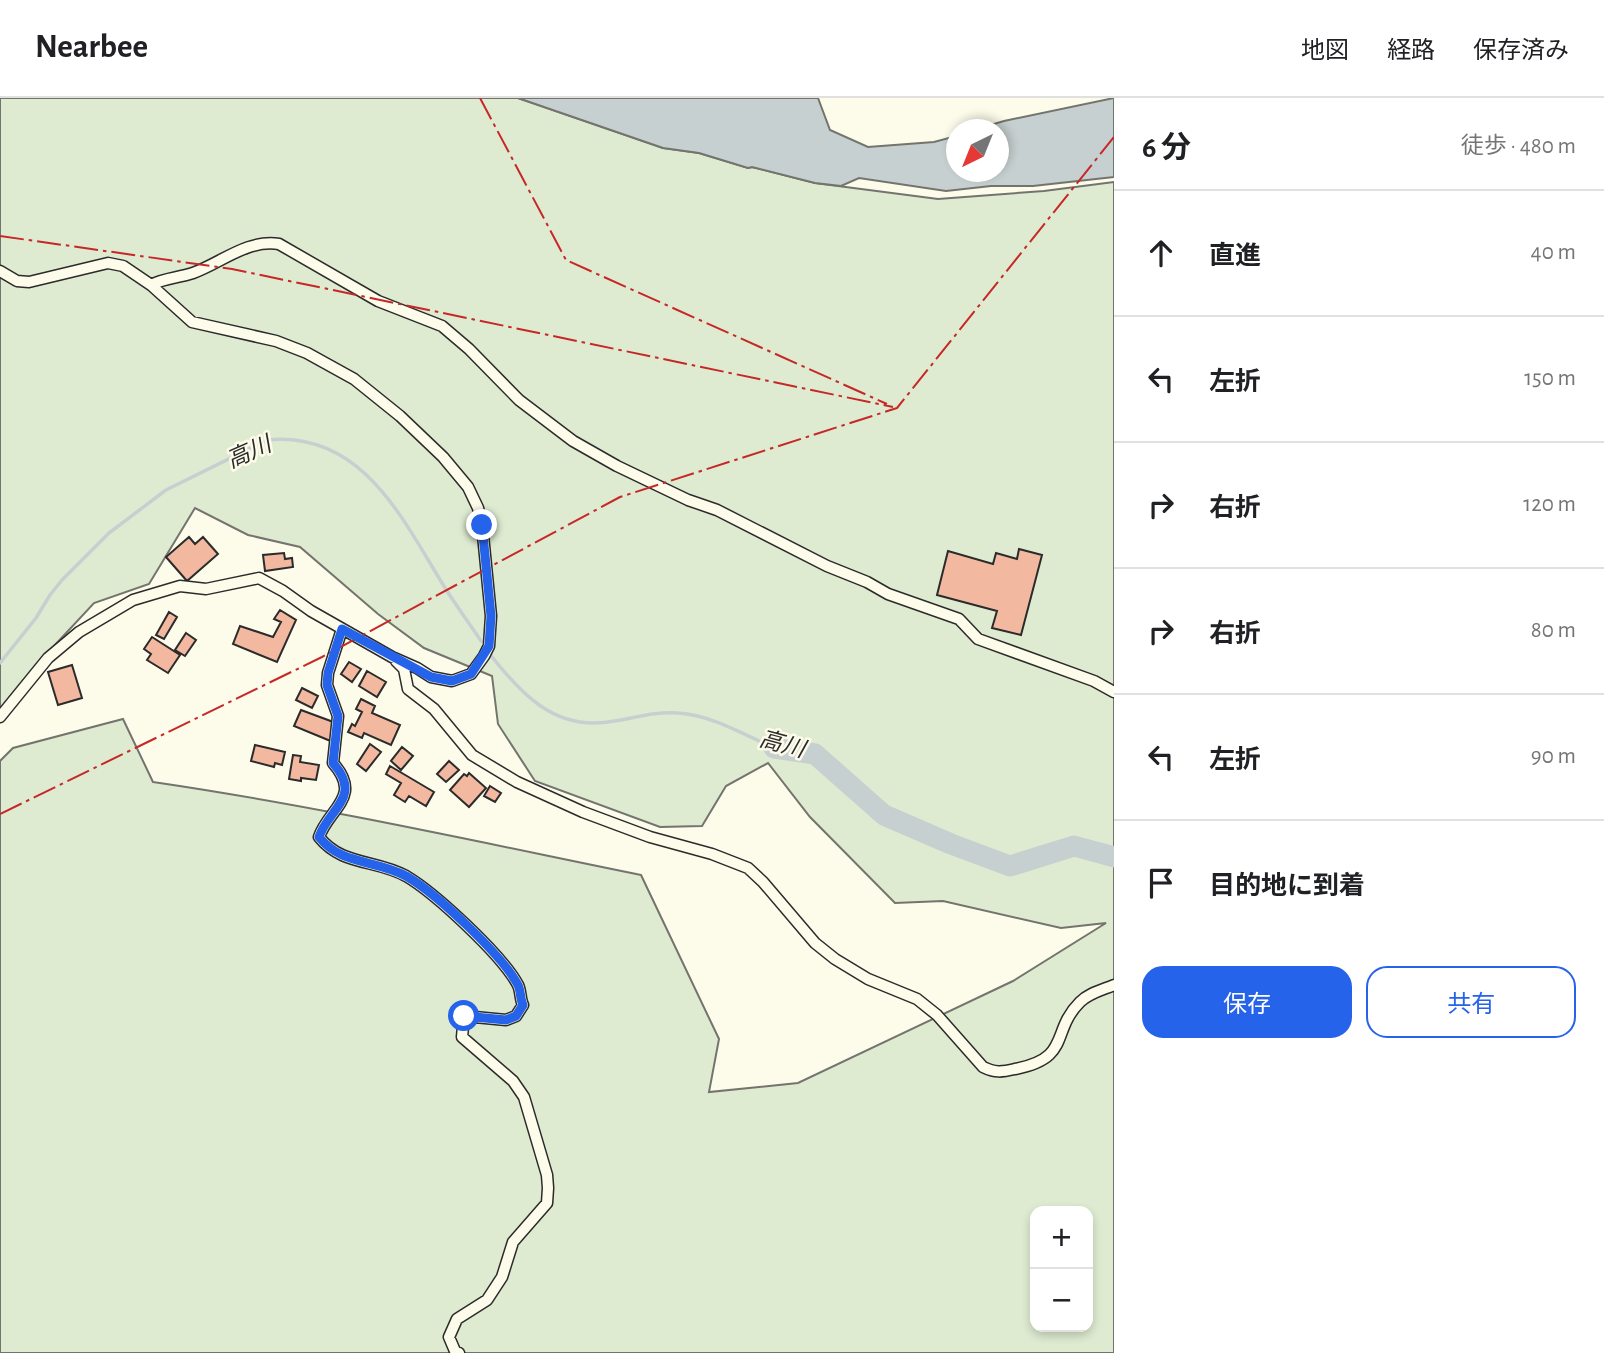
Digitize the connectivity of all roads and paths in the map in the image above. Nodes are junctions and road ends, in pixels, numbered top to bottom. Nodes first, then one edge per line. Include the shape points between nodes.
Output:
1 (0, 271) edge
2 (151, 285) junction
3 (342, 629) junction
4 (391, 657) junction
5 (1114, 692) edge
6 (0, 717) edge
7 (1114, 985) edge
8 (459, 1353) edge

1 - 2 street via 29,282 108,263 123,266
2 - 4 street via 192,321 276,341 354,379 400,416 468,487 478,508 486,555 489,646 471,674 452,681 431,677
2 - 5 street via 255,245 279,244 378,301 442,326 519,400 617,466 888,594 959,619 978,639
3 - 4 street
3 - 6 street via 259,578 206,589 180,586 133,600 79,632 48,659
3 - 8 street via 327,685 338,716 333,763 345,787 343,803 319,837 337,855 407,877 452,913 511,974 523,1005 516,1016 506,1020 464,1016 462,1037 513,1081 524,1097 547,1175 547,1203 513,1242 502,1278 487,1300 457,1319 449,1337
4 - 7 street via 404,669 408,689 434,709 472,755 583,812 748,868 815,943 868,979 917,999 983,1067 1000,1072 1050,1055 1080,1002

